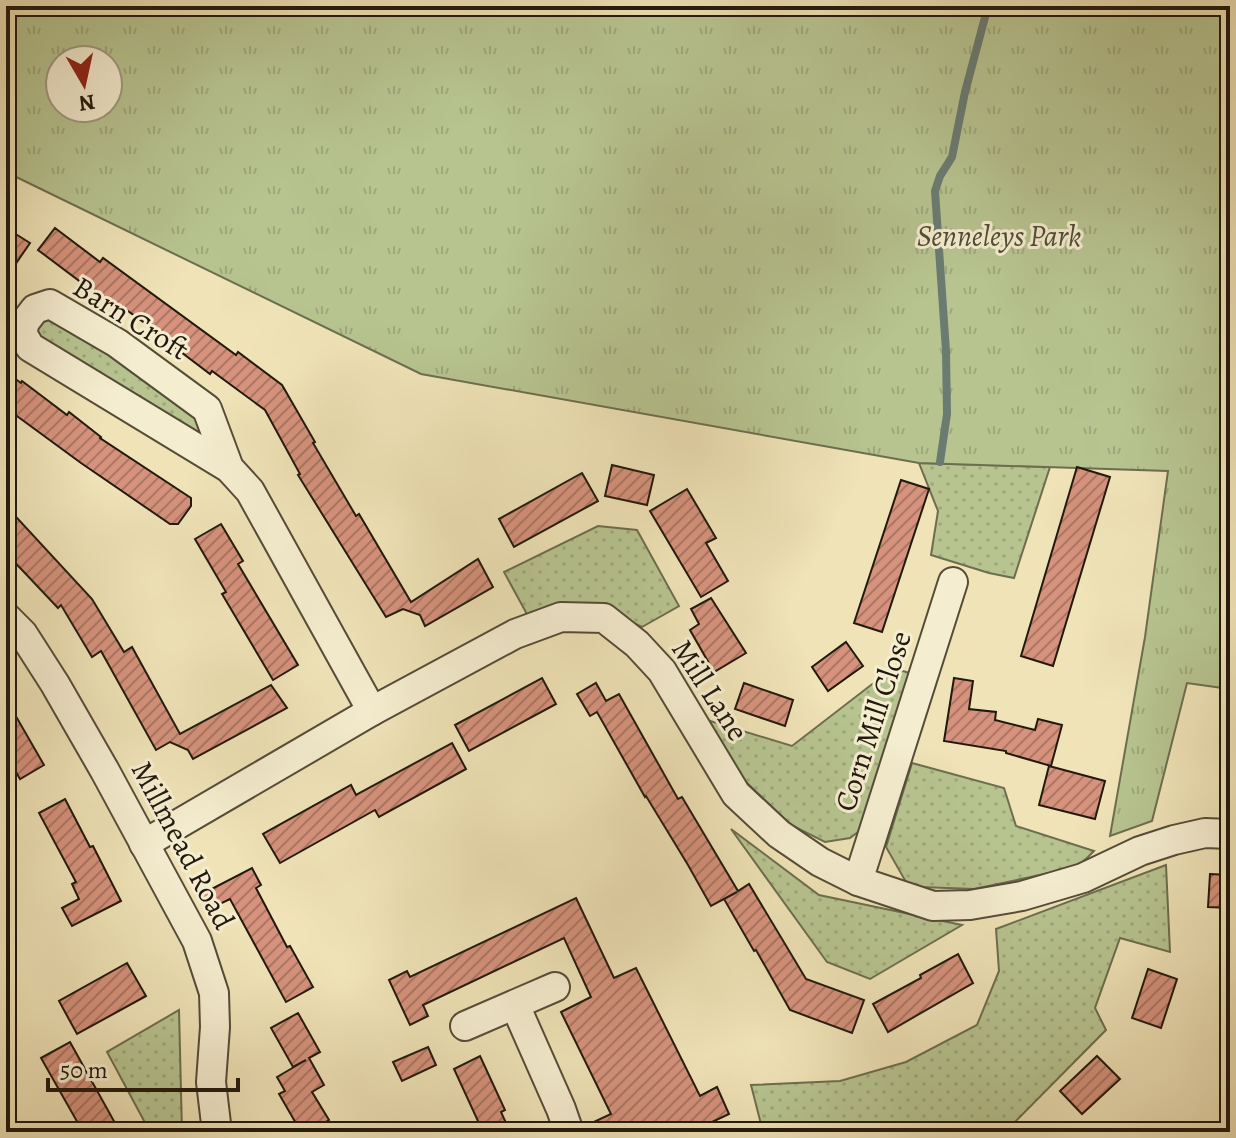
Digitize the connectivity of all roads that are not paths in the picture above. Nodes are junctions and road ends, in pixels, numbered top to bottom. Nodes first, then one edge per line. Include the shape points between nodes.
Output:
1 (229, 468) junction
2 (953, 582) dead end
3 (6, 617) edge
4 (372, 711) junction
5 (1230, 834) edge
6 (144, 844) junction
7 (858, 881) junction
8 (555, 987) dead end
9 (515, 1005) junction
10 (465, 1026) dead end
11 (217, 1132) edge
12 (569, 1132) edge

1 - 1 street, Barn Croft via 30,347 22,333 25,322 35,309 50,304 104,335 207,409
1 - 4 street, Barn Croft via 250,491
2 - 7 street, Corn Mill Close
3 - 6 street, Millmead Road via 55,684
4 - 6 street, Mill Lane
4 - 7 street, Mill Lane via 515,634 561,617 604,618 662,671 736,794 779,834
5 - 7 street, Mill Lane via 1174,840 1060,886 970,905 933,906
6 - 11 street, Millmead Road via 197,941 214,993 211,1082
8 - 9 street
9 - 10 street
9 - 12 street

